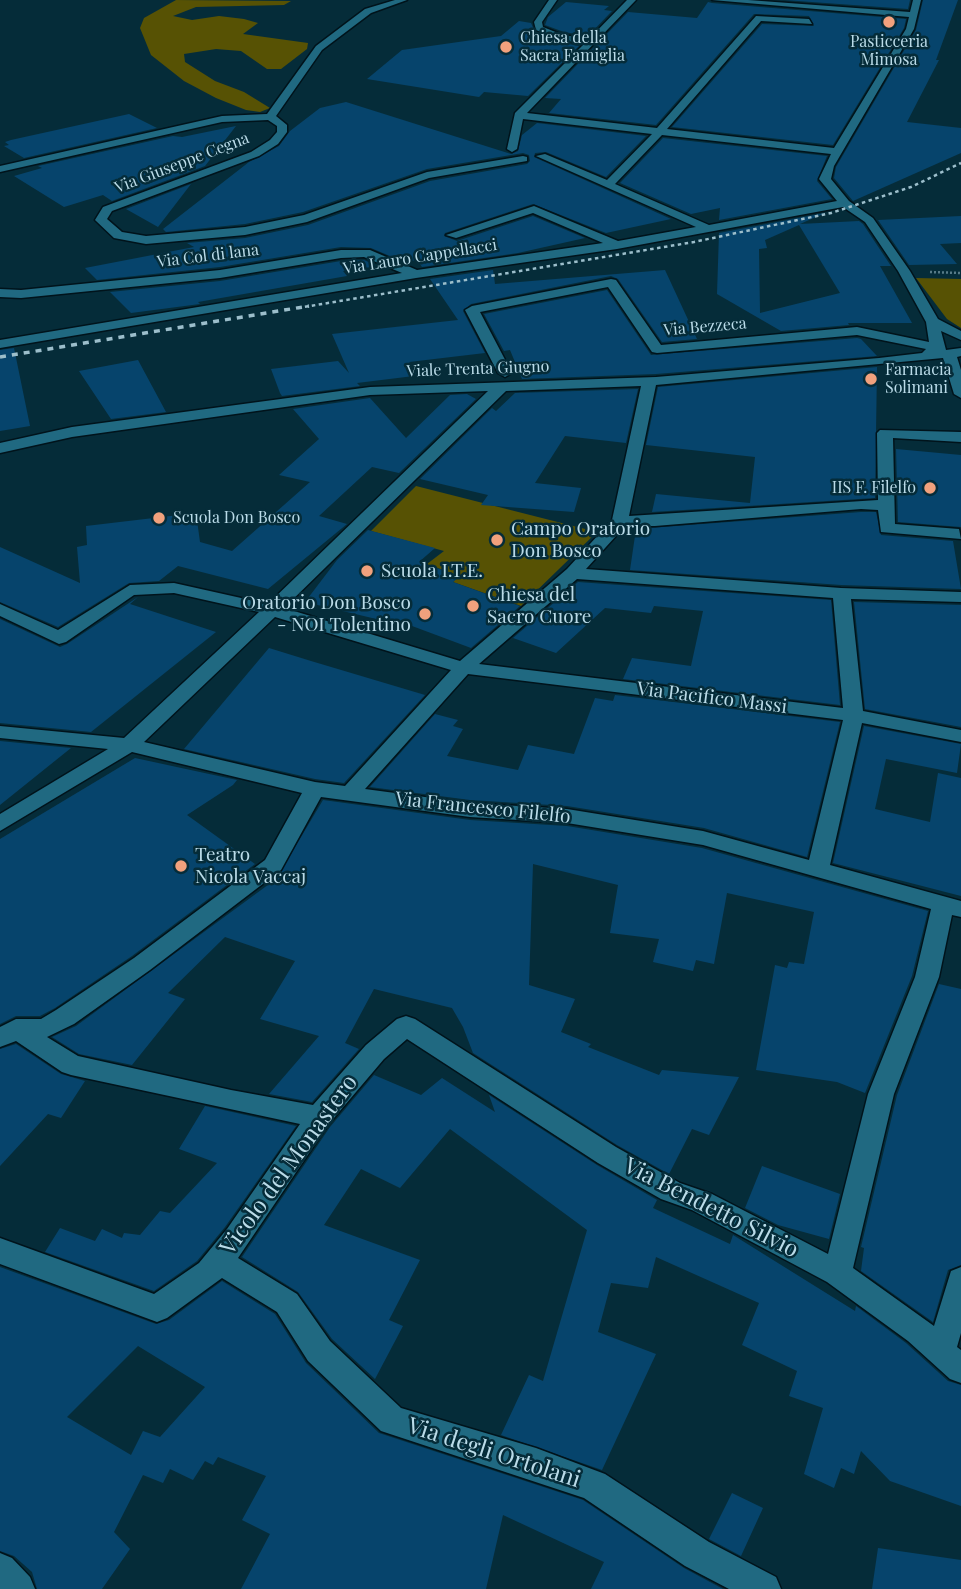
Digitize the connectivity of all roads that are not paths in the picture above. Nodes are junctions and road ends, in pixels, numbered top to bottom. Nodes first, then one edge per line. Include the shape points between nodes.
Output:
1 (403, 0) edge
2 (553, 0) edge
3 (632, 0) edge
4 (716, 0) edge
5 (917, 0) edge
6 (913, 15) junction
7 (809, 22) dead end
8 (590, 42) junction
9 (519, 115) junction
10 (270, 117) junction
11 (661, 130) junction
12 (515, 135) junction
13 (510, 150) junction
14 (534, 150) junction
15 (837, 152) junction
16 (523, 159) junction
17 (473, 166) junction
18 (0, 169) edge
19 (608, 185) junction
20 (845, 203) junction
21 (706, 227) junction
22 (452, 235) dead end
23 (617, 244) junction
24 (416, 274) junction
25 (0, 293) edge
26 (933, 322) junction
27 (961, 336) edge
28 (0, 344) edge
29 (947, 352) edge
30 (503, 379) junction
31 (649, 382) junction
32 (961, 394) edge
33 (961, 437) edge
34 (0, 448) edge
35 (886, 505) junction
36 (620, 521) junction
37 (959, 534) dead end
38 (573, 573) junction
39 (841, 593) junction
40 (961, 597) edge
41 (0, 609) edge
42 (272, 610) junction
43 (463, 668) junction
44 (854, 715) junction
45 (0, 732) edge
46 (961, 736) edge
47 (129, 745) junction
48 (315, 789) junction
49 (351, 792) junction
50 (0, 824) edge
51 (818, 870) junction
52 (952, 907) edge
53 (6, 1031) edge
54 (454, 1056) joint
55 (319, 1117) junction
56 (0, 1251) edge
57 (219, 1261) junction
58 (837, 1273) junction
59 (961, 1280) edge
60 (951, 1361) edge
61 (0, 1570) edge
62 (18, 1589) edge
63 (764, 1589) edge

1 - 10 street via 368,11 320,48
2 - 8 street via 538,22 539,28
3 - 8 street
4 - 6 street
5 - 6 street
6 - 15 street via 910,29
7 - 11 street via 758,18
8 - 9 street
9 - 11 street
9 - 12 street
10 - 17 street, Via Giuseppe Cegna via 282,125 282,132 255,154 107,209 101,220 118,235 146,240 245,231 307,218 427,175
10 - 18 street, Via Giuseppe Cegna via 188,125
11 - 15 street
11 - 19 street
12 - 13 street
12 - 14 street
13 - 14 street, Via Giuseppe Cegna
13 - 16 street via 513,157
13 - 17 street, Via Giuseppe Cegna
14 - 16 street, Via Giuseppe Cegna
14 - 19 street
15 - 20 street via 825,179
16 - 17 street, Via Giuseppe Cegna
19 - 21 street
20 - 21 street, Via Lauro Cappellacci
20 - 26 street via 876,229
21 - 23 street, Via Lauro Cappellacci
22 - 23 street via 534,209
23 - 24 street, Via Lauro Cappellacci
24 - 25 street, Via Col di lana via 366,253 341,254 220,274
24 - 28 street, Via Lauro Cappellacci
26 - 27 street
26 - 29 street
29 - 30 street, Via Bezzeca via 858,331 657,349 611,283 472,310
29 - 31 street, Viale Trenta Giugno
29 - 32 street
30 - 31 street, Viale Trenta Giugno
30 - 34 street, Viale Trenta Giugno via 370,391 72,432
30 - 42 street
31 - 36 street
33 - 35 street via 885,433
35 - 36 street
35 - 37 street via 887,528
36 - 38 street
38 - 39 street
38 - 43 street
39 - 40 street
39 - 44 street
41 - 42 street, Via Pacifico Massi via 59,638 130,590 174,588
42 - 43 street, Via Pacifico Massi
42 - 47 street
43 - 44 street, Via Pacifico Massi
43 - 49 street
44 - 46 street, Via Pacifico Massi
44 - 51 street
45 - 47 street, Via Francesco Filelfo
47 - 48 street, Via Francesco Filelfo
47 - 50 street
48 - 49 street, Via Francesco Filelfo
48 - 53 street via 273,865 65,1017 44,1028
49 - 51 street, Via Francesco Filelfo via 470,810 567,816 703,838
51 - 52 street, Via Francesco Filelfo
52 - 58 street via 881,1094
53 - 55 street via 71,1065
54 - 55 street, Vicolo del Monastero via 406,1026 375,1052
54 - 58 street, Via Bendetto Silvio via 607,1155
55 - 57 street, Vicolo del Monastero
56 - 57 street, Vicolo del Monastero via 157,1309
57 - 63 street, Via degli Ortolani via 287,1303 319,1351 392,1420 594,1485 697,1554
58 - 60 street, Via Bendetto Silvio via 918,1331
59 - 60 street
61 - 62 street

